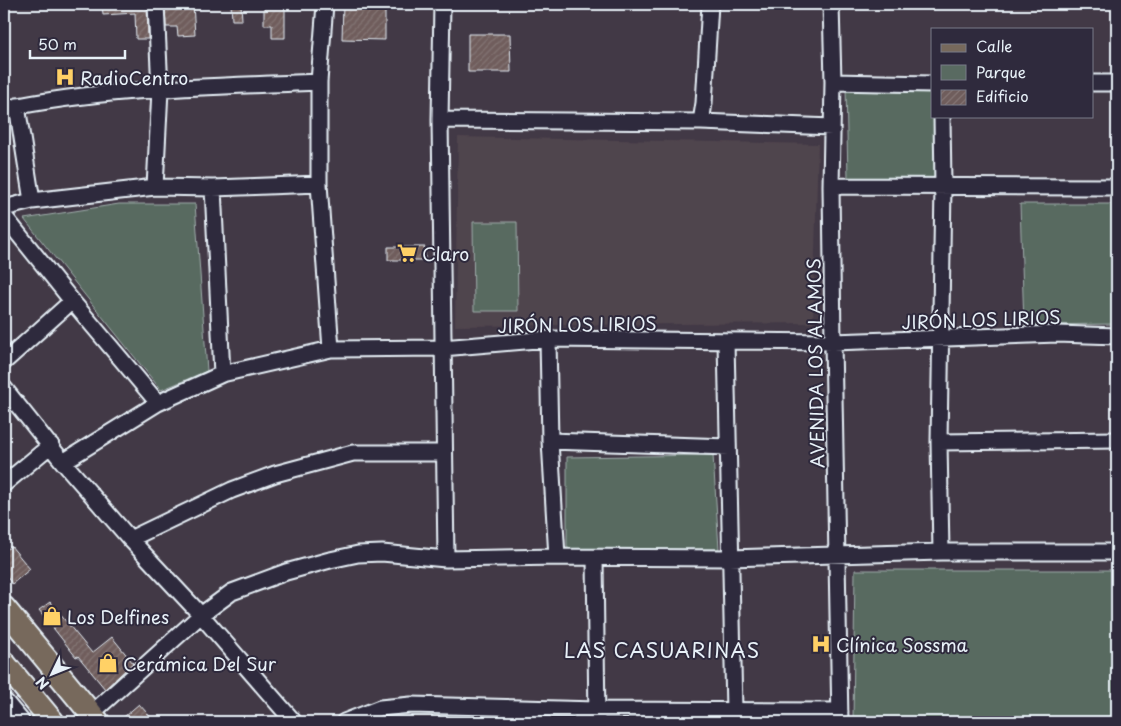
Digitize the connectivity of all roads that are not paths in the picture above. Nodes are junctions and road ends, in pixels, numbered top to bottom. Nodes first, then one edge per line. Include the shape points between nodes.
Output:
1 (156, 4) edge
2 (325, 4) edge
3 (442, 4) edge
4 (710, 4) edge
5 (831, 4) edge
6 (319, 82) junction
7 (833, 82) junction
8 (1094, 83) edge
9 (1117, 83) edge
10 (931, 84) edge
11 (160, 90) junction
12 (11, 108) edge
13 (942, 118) edge
14 (440, 120) junction
15 (701, 122) junction
16 (832, 128) junction
17 (319, 184) junction
18 (155, 186) junction
19 (831, 186) junction
20 (943, 186) junction
21 (213, 188) junction
22 (1117, 188) edge
23 (32, 200) junction
24 (4, 208) edge
25 (4, 216) edge
26 (72, 302) junction
27 (1117, 336) edge
28 (548, 339) junction
29 (940, 339) junction
30 (726, 342) junction
31 (833, 342) junction
32 (442, 348) junction
33 (331, 349) junction
34 (4, 362) edge
35 (222, 374) junction
36 (4, 388) edge
37 (158, 403) junction
38 (550, 440) junction
39 (1117, 440) edge
40 (939, 442) junction
41 (51, 445) junction
42 (728, 447) junction
43 (444, 453) junction
44 (63, 462) junction
45 (4, 484) edge
46 (130, 539) junction
47 (941, 552) junction
48 (1117, 552) edge
49 (837, 556) junction
50 (557, 557) junction
51 (446, 558) junction
52 (595, 558) junction
53 (730, 558) junction
54 (4, 608) edge
55 (201, 615) junction
56 (4, 663) edge
57 (4, 704) edge
58 (734, 710) junction
59 (597, 716) edge
60 (840, 716) edge
61 (94, 718) edge
62 (19, 722) edge
63 (53, 722) edge
64 (294, 722) edge
65 (344, 722) edge

1 - 11 street
2 - 6 street
3 - 14 street
4 - 15 street
5 - 7 street, AVENIDA LOS ALAMOS
6 - 11 street
6 - 17 street
7 - 10 street
7 - 16 street, AVENIDA LOS ALAMOS
8 - 9 street
11 - 12 street via 55,99
11 - 18 street
12 - 23 street
13 - 20 street
14 - 15 street
14 - 32 street
15 - 16 street
16 - 19 street, AVENIDA LOS ALAMOS
17 - 21 street
17 - 33 street
18 - 21 street
18 - 23 street
19 - 20 street
19 - 31 street, AVENIDA LOS ALAMOS
20 - 22 street
20 - 29 street
21 - 35 street
23 - 24 street
25 - 26 street
26 - 34 street
26 - 37 street
27 - 29 street, JIRÓN LOS LIRIOS via 1057,334
28 - 30 street, JIRÓN LOS LIRIOS
28 - 32 street, JIRÓN LOS LIRIOS
28 - 38 street
29 - 31 street, JIRÓN LOS LIRIOS
29 - 40 street
30 - 31 street, JIRÓN LOS LIRIOS
30 - 42 street
31 - 49 street, AVENIDA LOS ALAMOS
32 - 33 street, JIRÓN LOS LIRIOS
32 - 43 street
33 - 35 street, JIRÓN LOS LIRIOS
35 - 37 street, JIRÓN LOS LIRIOS
36 - 41 street
37 - 44 street, JIRÓN LOS LIRIOS
38 - 42 street
38 - 50 street
39 - 40 street
40 - 47 street
41 - 44 street
41 - 45 street
42 - 53 street
43 - 46 street via 353,453 232,490
43 - 51 street
44 - 46 street
46 - 55 street
47 - 48 street
47 - 49 street
49 - 53 street
49 - 60 street, AVENIDA LOS ALAMOS
50 - 51 street
50 - 52 street
51 - 55 street via 382,553 330,560 232,592
52 - 53 street
52 - 59 street
53 - 58 street
54 - 61 main road
55 - 61 street
55 - 64 street
56 - 63 main road
57 - 62 street
58 - 59 street
58 - 60 street
59 - 65 street via 411,705 380,708

